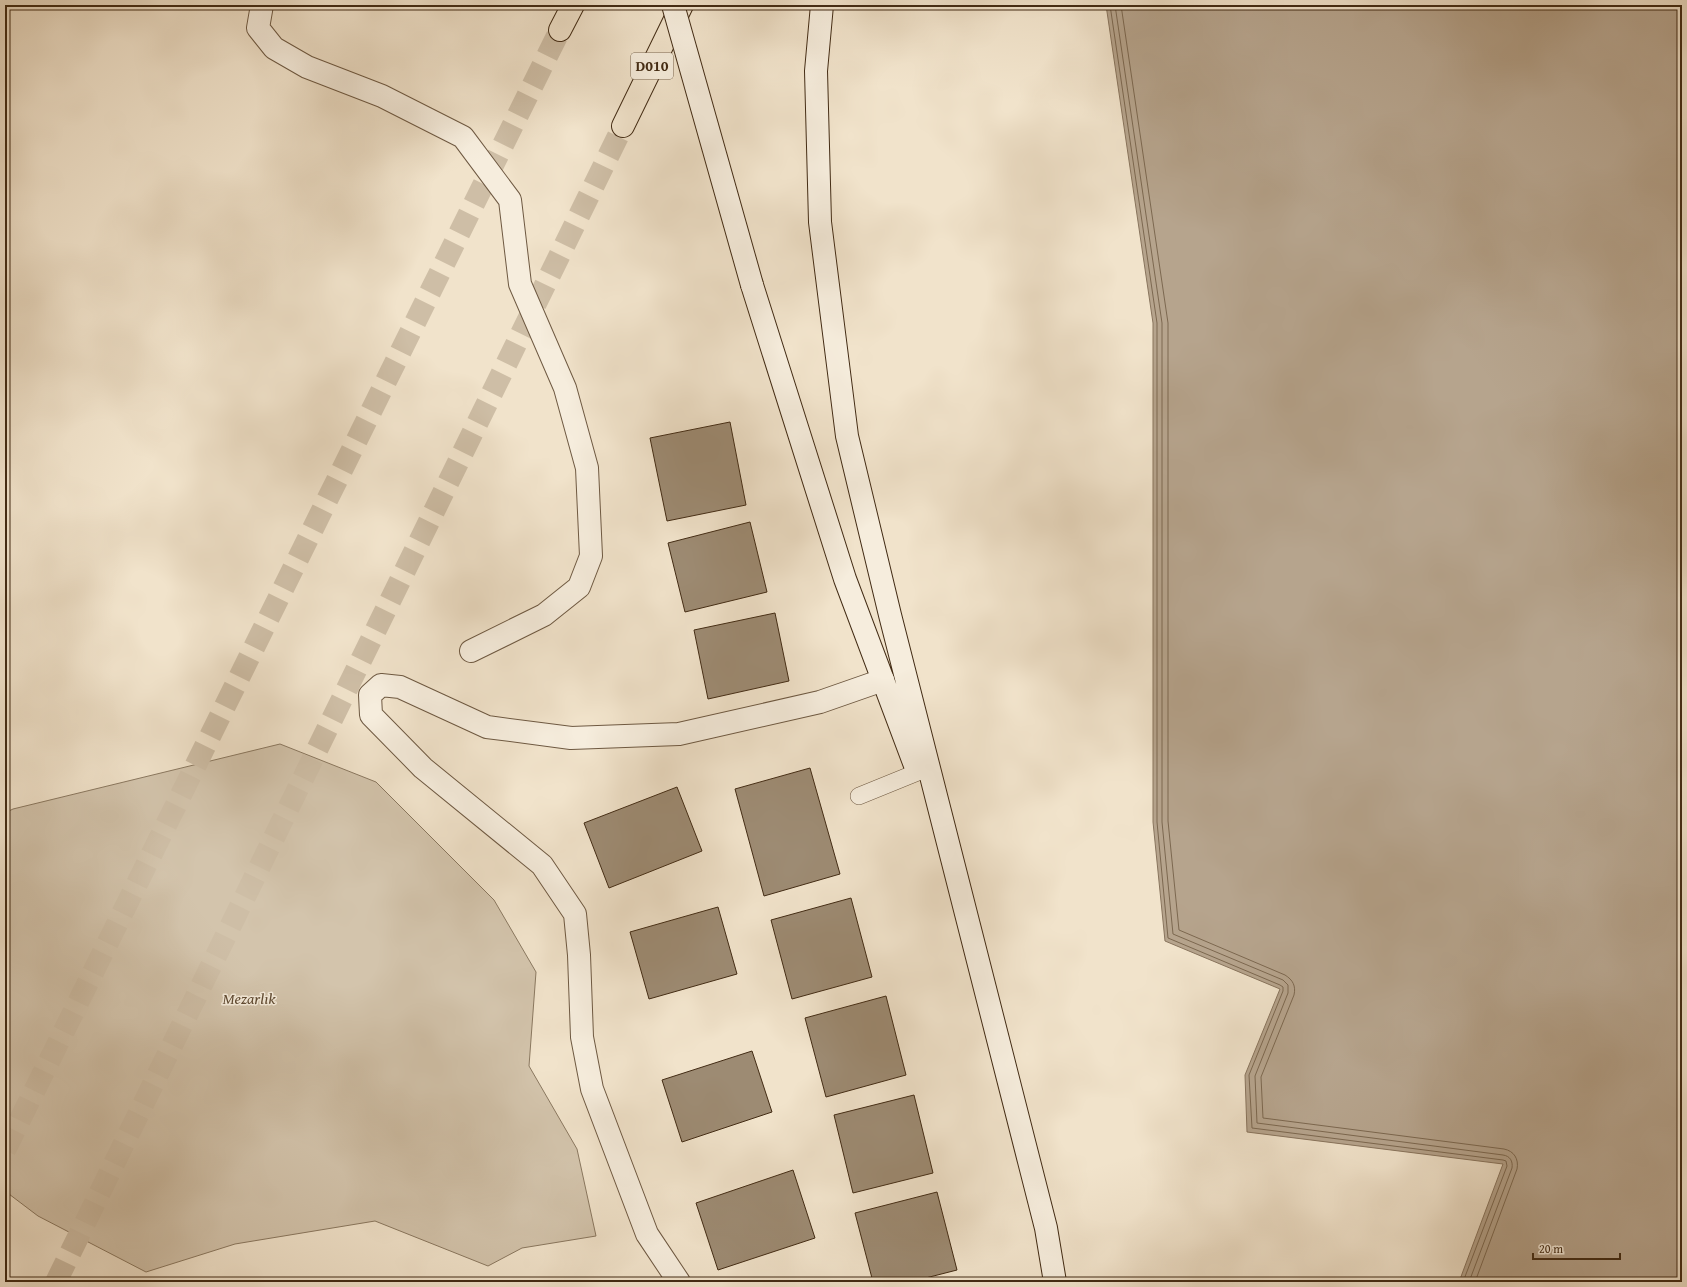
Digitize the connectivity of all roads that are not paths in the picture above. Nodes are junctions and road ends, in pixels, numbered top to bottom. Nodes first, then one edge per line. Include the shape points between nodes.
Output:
1 (262, 5) edge
2 (573, 5) edge
3 (673, 5) edge
4 (682, 5) edge
5 (822, 5) edge
6 (560, 30) tunnel mouth
7 (623, 126) tunnel mouth
8 (471, 651) dead end
9 (883, 680) junction
10 (918, 772) junction
11 (859, 796) dead end
12 (955, 872) junction
13 (679, 1282) edge
14 (1055, 1282) edge

1 - 8 main road via 258,28 274,48 307,67 382,96 462,137 510,200 520,284 565,388 588,468 591,556 579,587 544,615
2 - 6 highway
3 - 9 main road, bridge via 752,285 845,579
4 - 7 highway, D010
5 - 12 main road via 816,71 820,222 847,436
9 - 10 main road
9 - 13 main road via 820,702 679,734 572,738 487,727 400,687 381,685 370,695 371,715 423,768 542,866 575,914 582,1037 592,1089 647,1234
10 - 11 lane
10 - 12 main road
12 - 14 main road via 1046,1228

